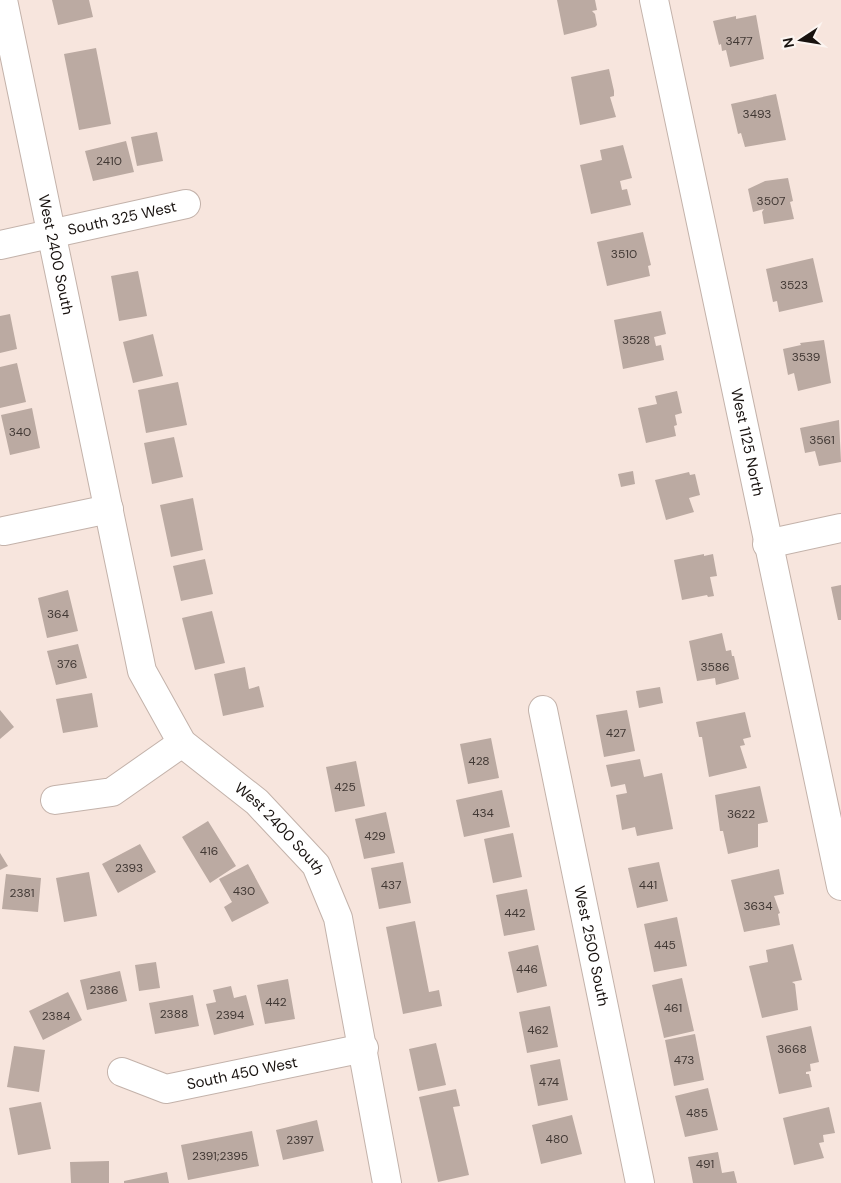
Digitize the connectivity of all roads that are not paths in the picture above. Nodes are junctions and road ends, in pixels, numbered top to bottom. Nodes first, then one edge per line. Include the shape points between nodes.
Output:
1 (3, 0) edge
2 (654, 0) edge
3 (186, 204) dead end
4 (52, 234) junction
5 (0, 245) edge
6 (109, 509) junction
7 (841, 528) edge
8 (4, 531) dead end
9 (767, 544) junction
10 (543, 710) dead end
11 (182, 743) junction
12 (55, 800) dead end
13 (841, 886) edge
14 (364, 1048) junction
15 (122, 1072) dead end
16 (387, 1183) edge
17 (640, 1183) edge

1 - 4 street, West 2400 South
2 - 9 street, West 1125 North
3 - 4 street, South 325 West
4 - 5 street, South 325 West
4 - 6 street, West 2400 South
6 - 8 street
6 - 11 street, West 2400 South via 142,672
7 - 9 street
9 - 13 street, West 1125 North
10 - 17 street, West 2500 South
11 - 12 street via 112,792
11 - 14 street, West 2400 South via 257,802 316,865 338,918
14 - 15 street, South 450 West via 166,1089
14 - 16 street, West 2400 South

